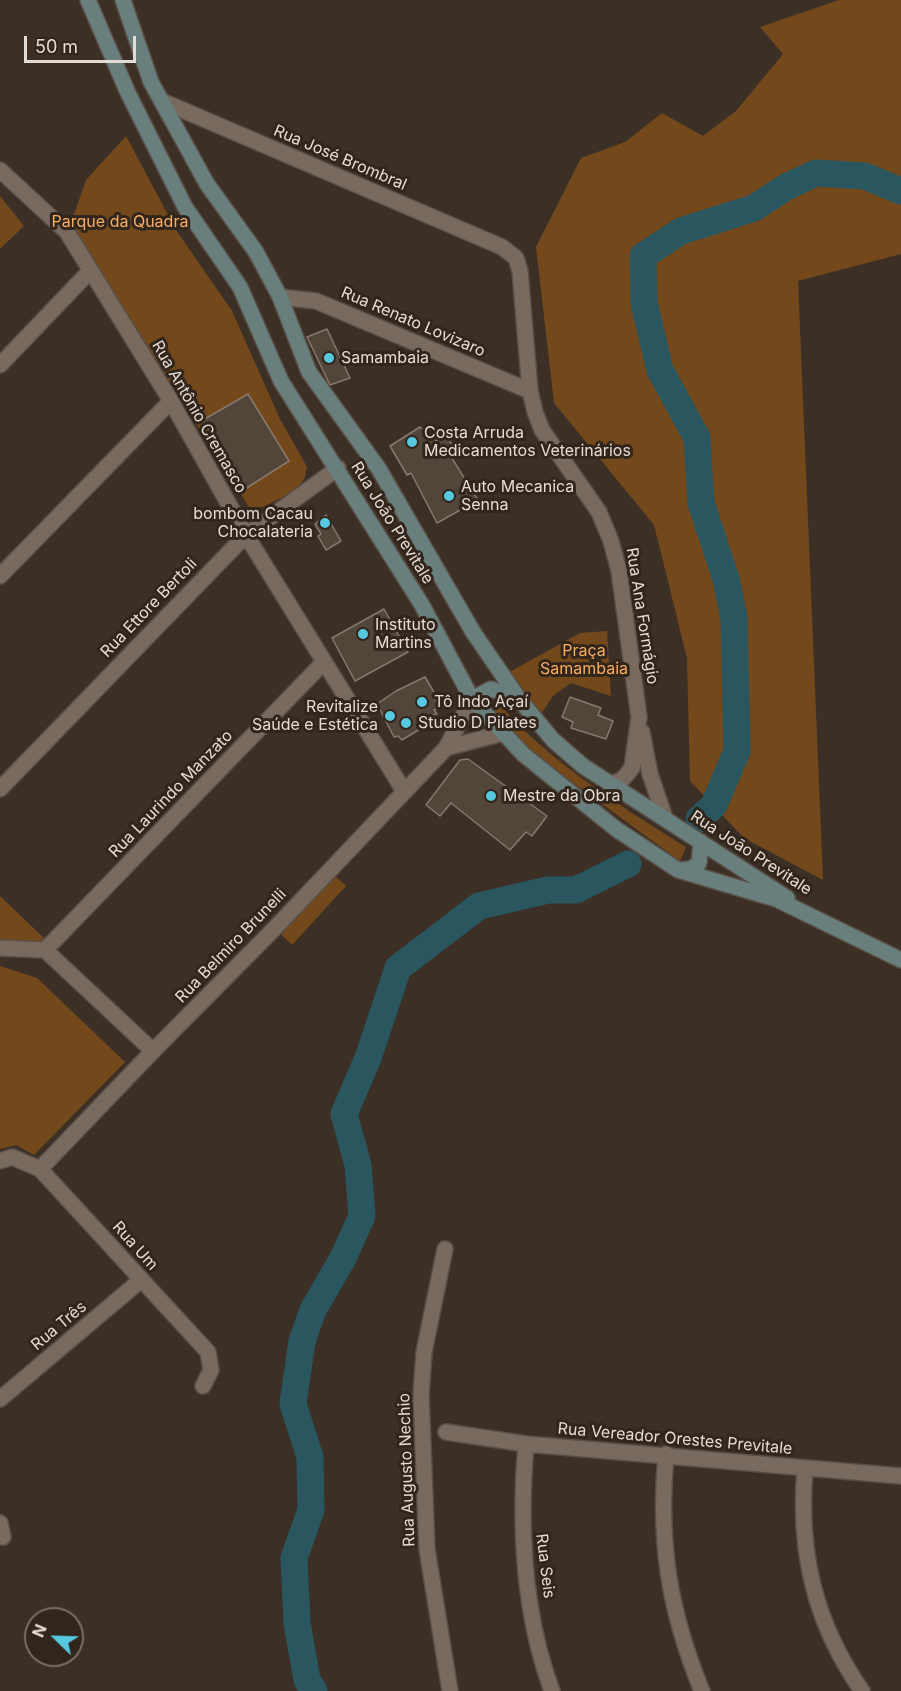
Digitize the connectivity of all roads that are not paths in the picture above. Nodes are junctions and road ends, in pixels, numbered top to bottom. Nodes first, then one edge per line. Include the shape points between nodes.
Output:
1 (88, 0) edge
2 (123, 0) edge
3 (164, 102) junction
4 (0, 170) edge
5 (502, 247) joint
6 (90, 271) junction
7 (280, 297) junction
8 (0, 365) edge
9 (530, 391) junction
10 (171, 401) junction
11 (338, 468) junction
12 (246, 535) junction
13 (0, 576) edge
14 (323, 663) junction
15 (472, 699) junction
16 (519, 699) junction
17 (639, 717) junction
18 (503, 733) junction
19 (446, 748) junction
20 (611, 784) junction
21 (0, 789) edge
22 (404, 790) junction
23 (665, 818) junction
24 (701, 842) junction
25 (678, 870) junction
26 (817, 918) junction
27 (0, 948) edge
28 (45, 950) junction
29 (901, 960) edge
30 (153, 1051) junction
31 (0, 1161) edge
32 (40, 1169) junction
33 (445, 1249) dead end
34 (141, 1280) junction
35 (203, 1386) dead end
36 (0, 1399) edge
37 (446, 1432) dead end
38 (526, 1444) junction
39 (666, 1454) junction
40 (805, 1468) junction
41 (901, 1476) edge
42 (450, 1691) edge
43 (552, 1691) edge
44 (702, 1691) edge
45 (862, 1691) edge

1 - 11 main road, Rua João Previtale via 128,93 185,207 240,287 282,381
2 - 3 main road, Rua João Previtale via 151,82
3 - 5 street, Rua José Brombral
3 - 7 main road, Rua João Previtale via 207,184 256,252
4 - 6 street, Rua Antônio Cremasco via 68,231
5 - 9 street, Rua Ana Formágio via 516,258 520,271
6 - 8 street
6 - 10 street, Rua Antônio Cremasco
7 - 9 street, Rua Renato Lovizaro via 316,301
7 - 16 main road, Rua João Previtale via 309,372 379,470 473,632
9 - 17 street, Rua Ana Formágio via 542,430 599,512 611,541 620,571
10 - 12 street, Rua Antônio Cremasco
10 - 13 street
11 - 12 street, Rua Ettore Bertoli
11 - 15 main road, Rua João Previtale via 422,605
12 - 14 street, Rua Antônio Cremasco
12 - 21 street, Rua Ettore Bertoli
14 - 22 street, Rua Antônio Cremasco
14 - 28 street, Rua Laurindo Manzato
15 - 16 main road via 491,689
15 - 18 main road, Rua João Previtale
15 - 19 street, Rua Belmiro Brunelli
16 - 20 main road, Rua João Previtale via 554,740
17 - 20 street, Rua Ana Formágio via 632,768 622,780
17 - 23 street, Rua João Previtale via 650,774
18 - 19 street
18 - 25 main road, Rua João Previtale via 616,829
19 - 22 street, Rua Belmiro Brunelli
20 - 23 main road, Rua João Previtale
22 - 30 street, Rua Belmiro Brunelli
23 - 24 main road, Rua João Previtale
24 - 25 main road via 699,863
24 - 26 main road, Rua João Previtale
25 - 26 main road, Rua João Previtale via 776,899
26 - 29 main road, Rua João Previtale
27 - 28 street
28 - 30 street
30 - 32 street, Rua Belmiro Brunelli
31 - 32 street, Rua Um via 12,1156
32 - 34 street, Rua Um
33 - 42 street, Rua Augusto Nechio via 424,1352 421,1395 427,1549
34 - 35 street, Rua Um via 208,1352 211,1370
34 - 36 street, Rua Três
37 - 38 street, Rua Vereador Orestes Previtale
38 - 39 street, Rua Vereador Orestes Previtale
38 - 43 street, Rua Seis via 522,1505 525,1562 536,1633
39 - 40 street, Rua Vereador Orestes Previtale
39 - 44 street via 662,1498 666,1569 676,1616
40 - 41 street, Rua Vereador Orestes Previtale
40 - 45 street via 802,1512 814,1590 825,1627

